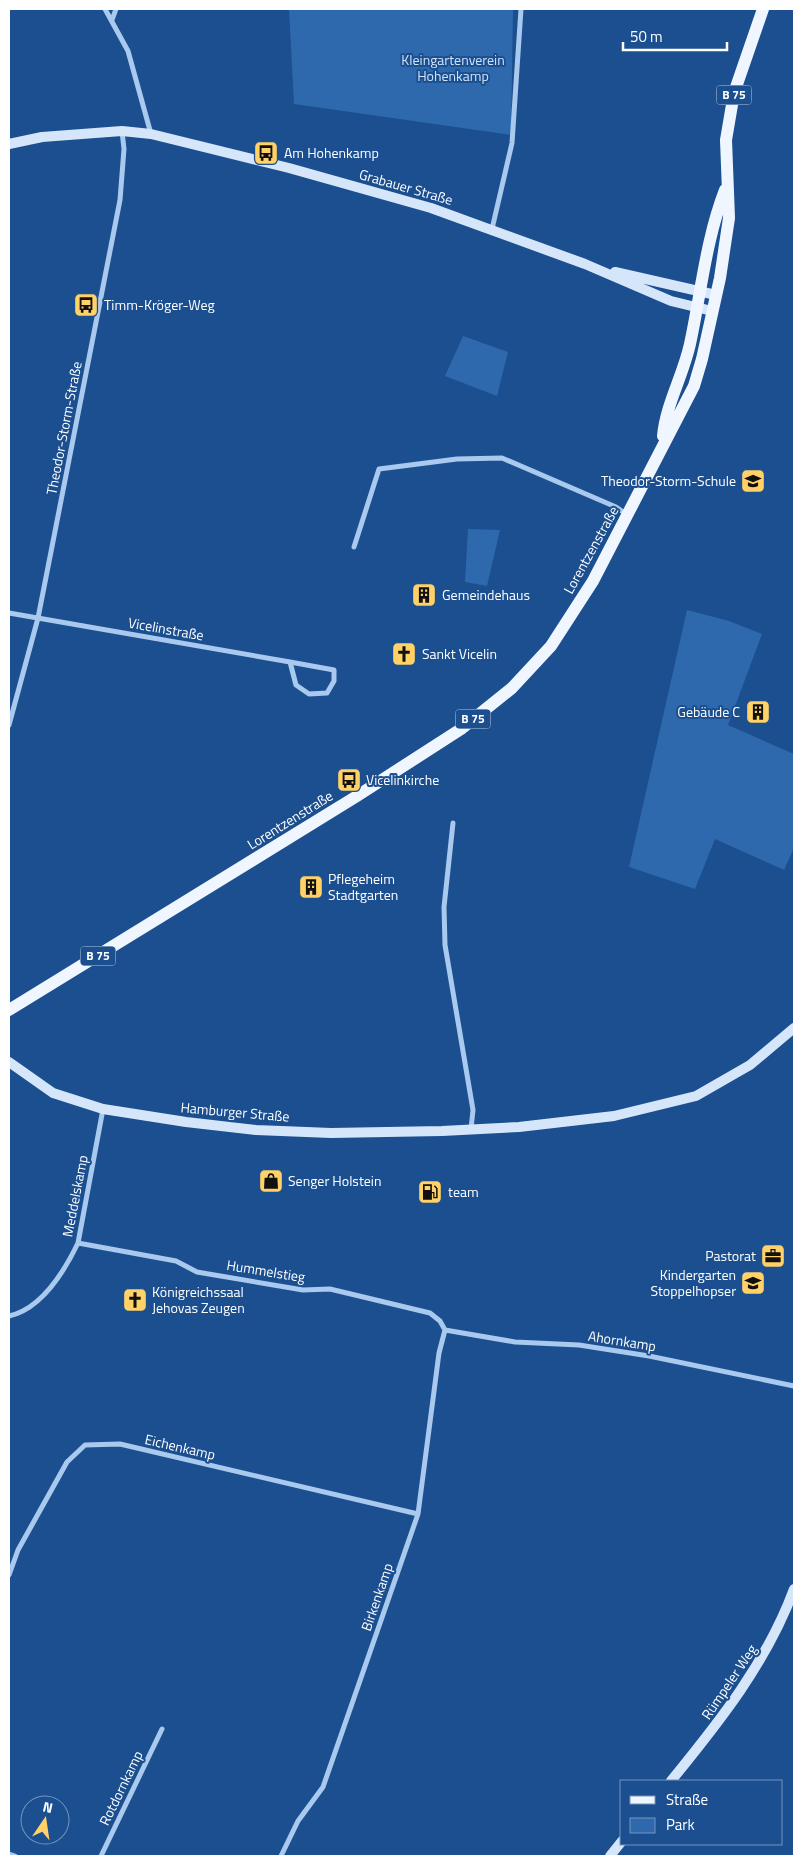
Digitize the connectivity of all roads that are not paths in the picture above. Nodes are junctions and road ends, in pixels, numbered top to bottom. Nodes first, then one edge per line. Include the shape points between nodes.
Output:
1 (105, 9) edge
2 (116, 9) edge
3 (521, 9) edge
4 (763, 9) edge
5 (112, 20) junction
6 (122, 131) junction
7 (151, 134) junction
8 (9, 144) edge
9 (726, 185) junction
10 (492, 229) junction
11 (585, 264) junction
12 (701, 292) junction
13 (716, 295) junction
14 (697, 308) junction
15 (712, 311) junction
16 (663, 443) junction
17 (628, 515) junction
18 (354, 547) dead end
19 (9, 612) edge
20 (38, 618) junction
21 (290, 662) junction
22 (9, 726) edge
23 (453, 823) dead end
24 (9, 1010) edge
25 (794, 1028) edge
26 (9, 1062) edge
27 (103, 1109) junction
28 (472, 1129) junction
29 (78, 1243) junction
30 (9, 1316) edge
31 (445, 1330) junction
32 (794, 1386) edge
33 (418, 1514) junction
34 (9, 1575) edge
35 (794, 1589) edge
36 (162, 1729) dead end
37 (672, 1780) edge
38 (620, 1844) edge
39 (101, 1856) edge
40 (281, 1856) edge
41 (610, 1856) edge

1 - 5 street
2 - 5 street
3 - 10 street via 512,144
4 - 9 main road, Lorentzenstraße / B 75 via 734,93 726,140
5 - 7 street via 128,51
6 - 7 street, Grabauer Straße
6 - 8 street, Grabauer Straße via 42,137
6 - 20 street, Theodor-Storm-Straße via 120,200
7 - 10 street, Grabauer Straße via 289,168 432,208
9 - 12 main road, Lorentzenstraße / B 75 via 715,217
9 - 13 main road, Lorentzenstraße / B 75 via 729,218
10 - 11 street, Grabauer Straße
11 - 12 street, Grabauer Straße
11 - 14 street, Grabauer Straße via 671,301
12 - 13 street, Grabauer Straße
12 - 14 main road, Lorentzenstraße / B 75
13 - 15 main road, Lorentzenstraße / B 75
14 - 15 street, Grabauer Straße
14 - 16 main road, Lorentzenstraße / B 75 via 690,345 665,416
15 - 16 main road, Lorentzenstraße / B 75 via 694,386
16 - 17 main road, Lorentzenstraße / B 75
17 - 18 street via 502,458 457,459 378,469
17 - 24 main road, Lorentzenstraße / B 75 via 593,581 551,646 512,688 460,730
19 - 20 street
20 - 21 street, Vicelinstraße
20 - 22 street, Theodor-Storm-Straße
21 - 21 street, Vicelinstraße via 334,670 334,682 327,693 309,694 296,685
23 - 28 street via 444,907 445,946 473,1110
25 - 28 street, Hamburger Straße via 750,1065 696,1096 614,1116
26 - 27 street, Hamburger Straße via 53,1093
27 - 28 street, Hamburger Straße via 256,1130 331,1133
27 - 29 street, Meddelskamp
29 - 30 street, Meddelskamp via 69,1261 37,1303 23,1313
29 - 31 street, Hummelstieg via 176,1261 197,1272 303,1290 330,1289 430,1313
31 - 32 street, Ahornkamp via 515,1342 579,1346 649,1356
31 - 33 street, Birkenkamp via 438,1353
33 - 34 street, Eichenkamp via 120,1444 85,1445 67,1462 18,1550
33 - 40 street, Birkenkamp via 323,1787 298,1822
35 - 37 street, Rümpeler Weg via 769,1647 750,1680
36 - 39 street, Rotdornkamp
38 - 41 street

